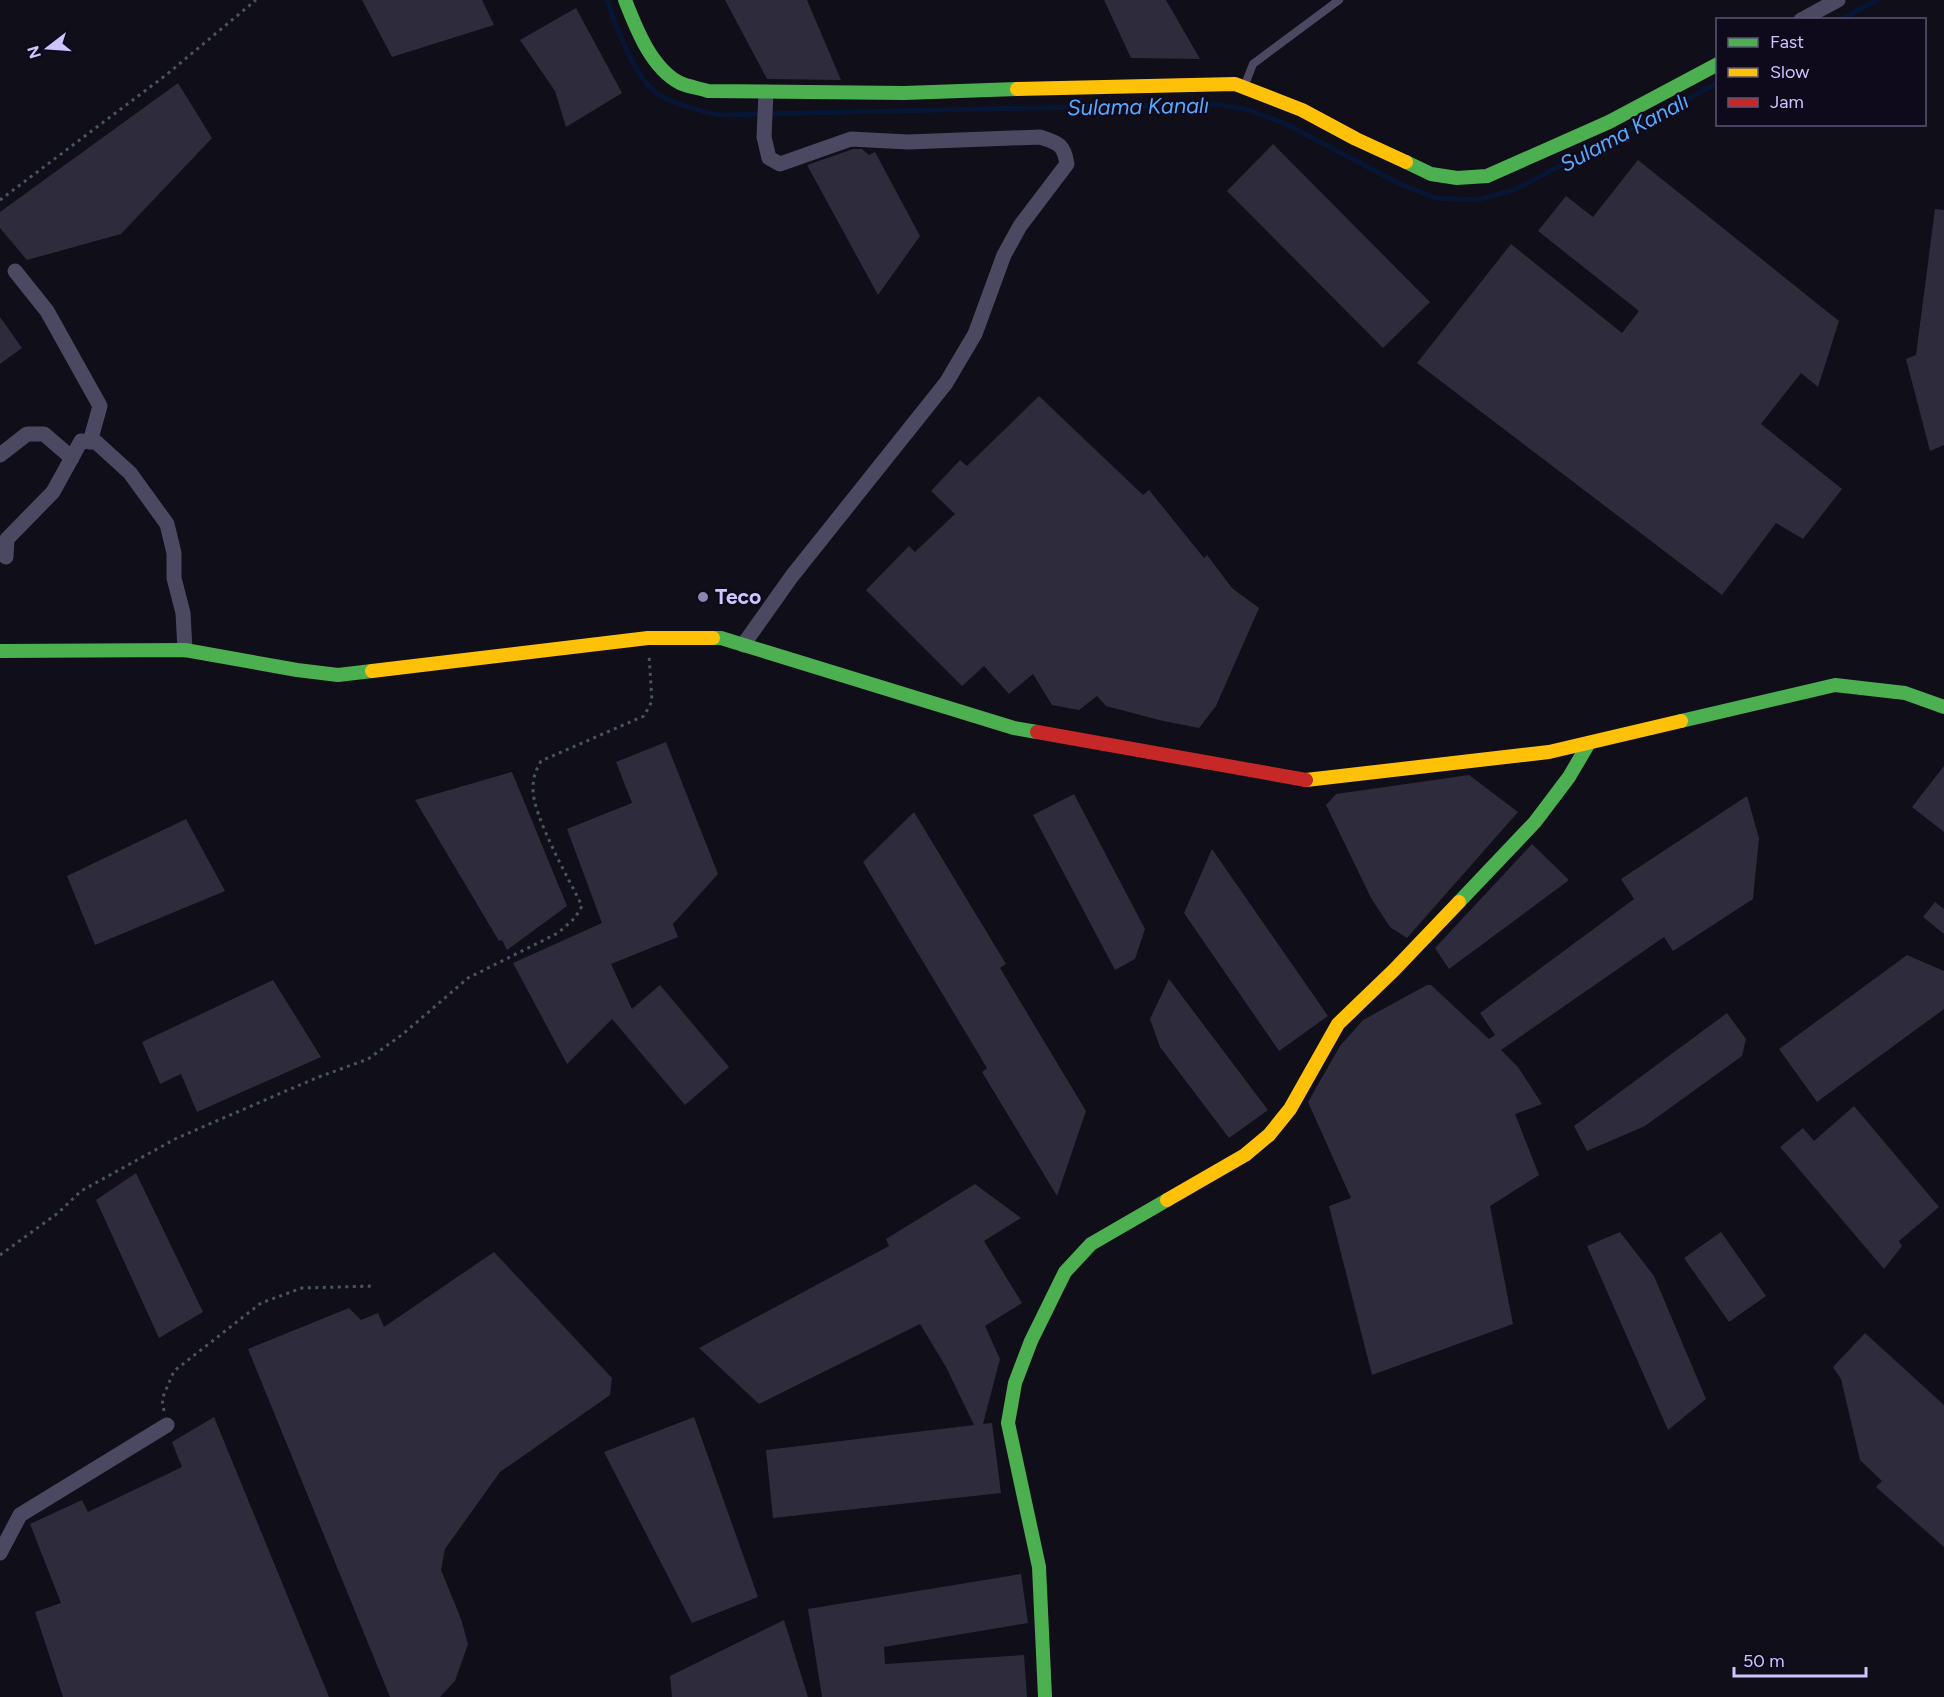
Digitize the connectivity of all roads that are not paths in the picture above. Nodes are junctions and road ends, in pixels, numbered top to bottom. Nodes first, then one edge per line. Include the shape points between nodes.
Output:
1 (625, 0) edge
2 (1339, 0) edge
3 (1838, 0) edge
4 (1806, 18) edge
5 (1716, 65) edge
6 (1244, 88) junction
7 (765, 106) junction
8 (15, 271) dead end
9 (90, 442) junction
10 (0, 455) edge
11 (72, 458) junction
12 (6, 557) dead end
13 (742, 645) junction
14 (185, 650) junction
15 (0, 651) edge
16 (1944, 708) edge
17 (1589, 743) junction
18 (167, 1425) road end
19 (0, 1553) edge
20 (1045, 1697) edge

1 - 7 street via 655,59 678,81
2 - 6 lane via 1254,64
3 - 4 street
5 - 6 street via 1609,122 1487,176 1457,178 1431,174 1302,110
6 - 7 street via 1235,84 1159,85 904,93
7 - 13 street via 764,137 769,158 780,164 851,139 908,142 1040,137 1059,144 1067,164 1020,226 1004,255 975,334 946,383
8 - 9 street via 47,311 100,406
9 - 11 street via 81,441
9 - 14 street via 96,442 130,473 167,524 183,613
10 - 11 street via 27,434 44,434
11 - 12 street via 53,492 7,539
13 - 14 street via 721,638 648,638 338,675
13 - 17 street via 1014,728 1308,780 1549,752
14 - 15 street
16 - 17 street via 1905,693 1835,685
17 - 20 street via 1535,822 1338,1024 1290,1109 1269,1135 1245,1155 1091,1244 1065,1272 1014,1383 1008,1424 1039,1567
18 - 19 street via 20,1515

